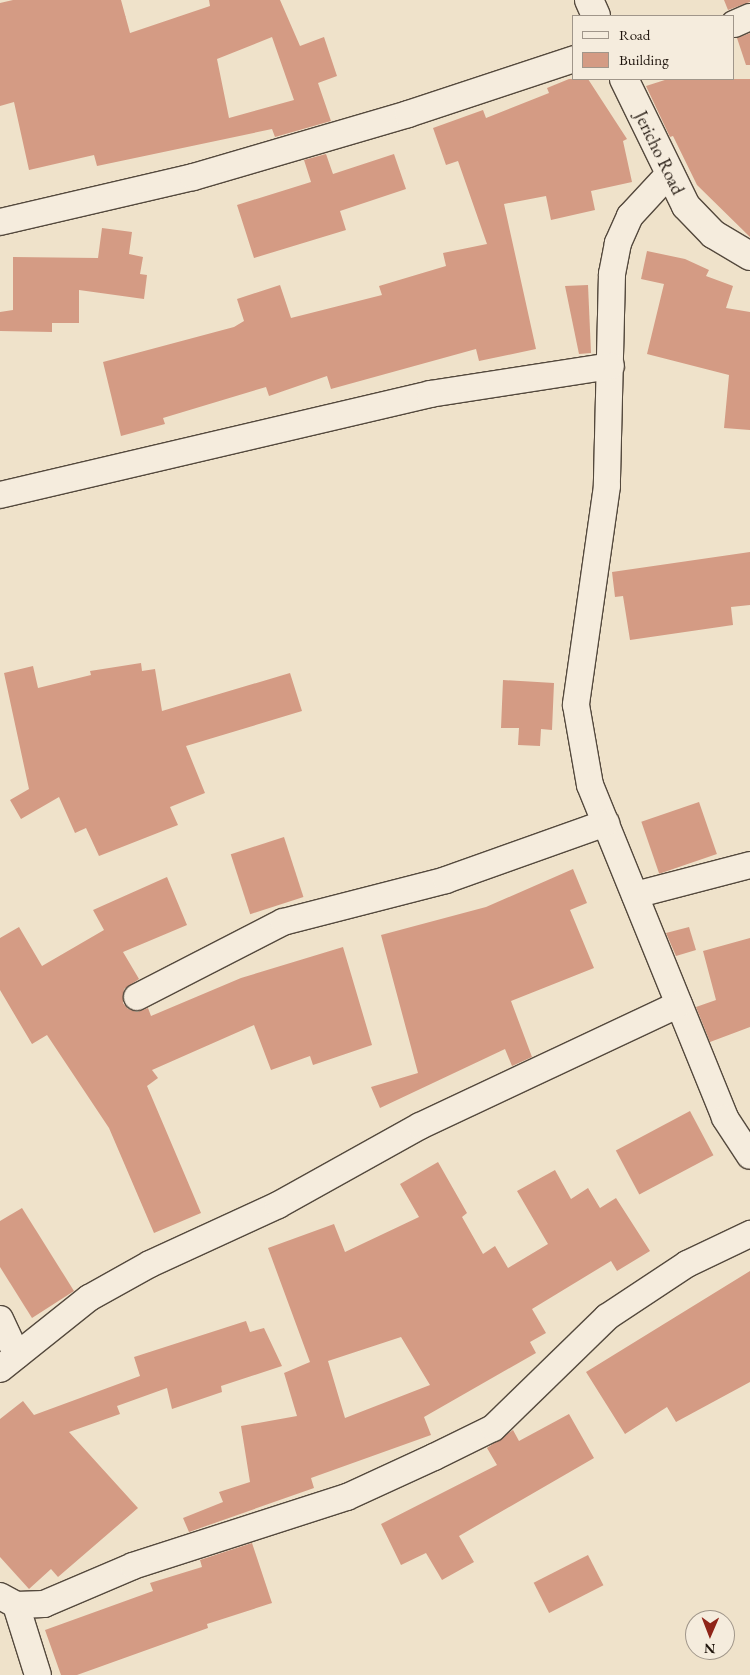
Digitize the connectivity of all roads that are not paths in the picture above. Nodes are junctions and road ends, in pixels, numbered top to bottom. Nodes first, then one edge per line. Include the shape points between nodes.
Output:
1 (589, 0) edge
2 (596, 15) edge
3 (750, 17) edge
4 (735, 24) edge
5 (572, 60) edge
6 (624, 80) edge
7 (668, 175) junction
8 (0, 222) edge
9 (750, 256) edge
10 (611, 366) junction
11 (0, 495) edge
12 (606, 823) junction
13 (750, 865) edge
14 (635, 895) junction
15 (137, 997) dead end
16 (679, 1004) junction
17 (750, 1156) edge
18 (750, 1234) edge
19 (0, 1320) edge
20 (9, 1362) edge
21 (8, 1600) edge
22 (38, 1675) edge

1 - 2 street
3 - 4 street
5 - 8 street via 408,114 193,177
6 - 7 street, Jericho Road
7 - 9 street, Jericho Road via 686,206 713,234
7 - 10 street via 630,216 618,243 612,274
10 - 11 street via 430,394
10 - 12 street via 607,486 576,705 586,769
12 - 14 street
12 - 15 street via 446,880 283,922
13 - 14 street
14 - 16 street
16 - 17 street via 724,1118
16 - 20 street via 420,1126 278,1205 150,1264 89,1298
18 - 21 street via 687,1264 607,1317 493,1428 347,1497 133,1566 44,1604
19 - 20 street
21 - 22 street

